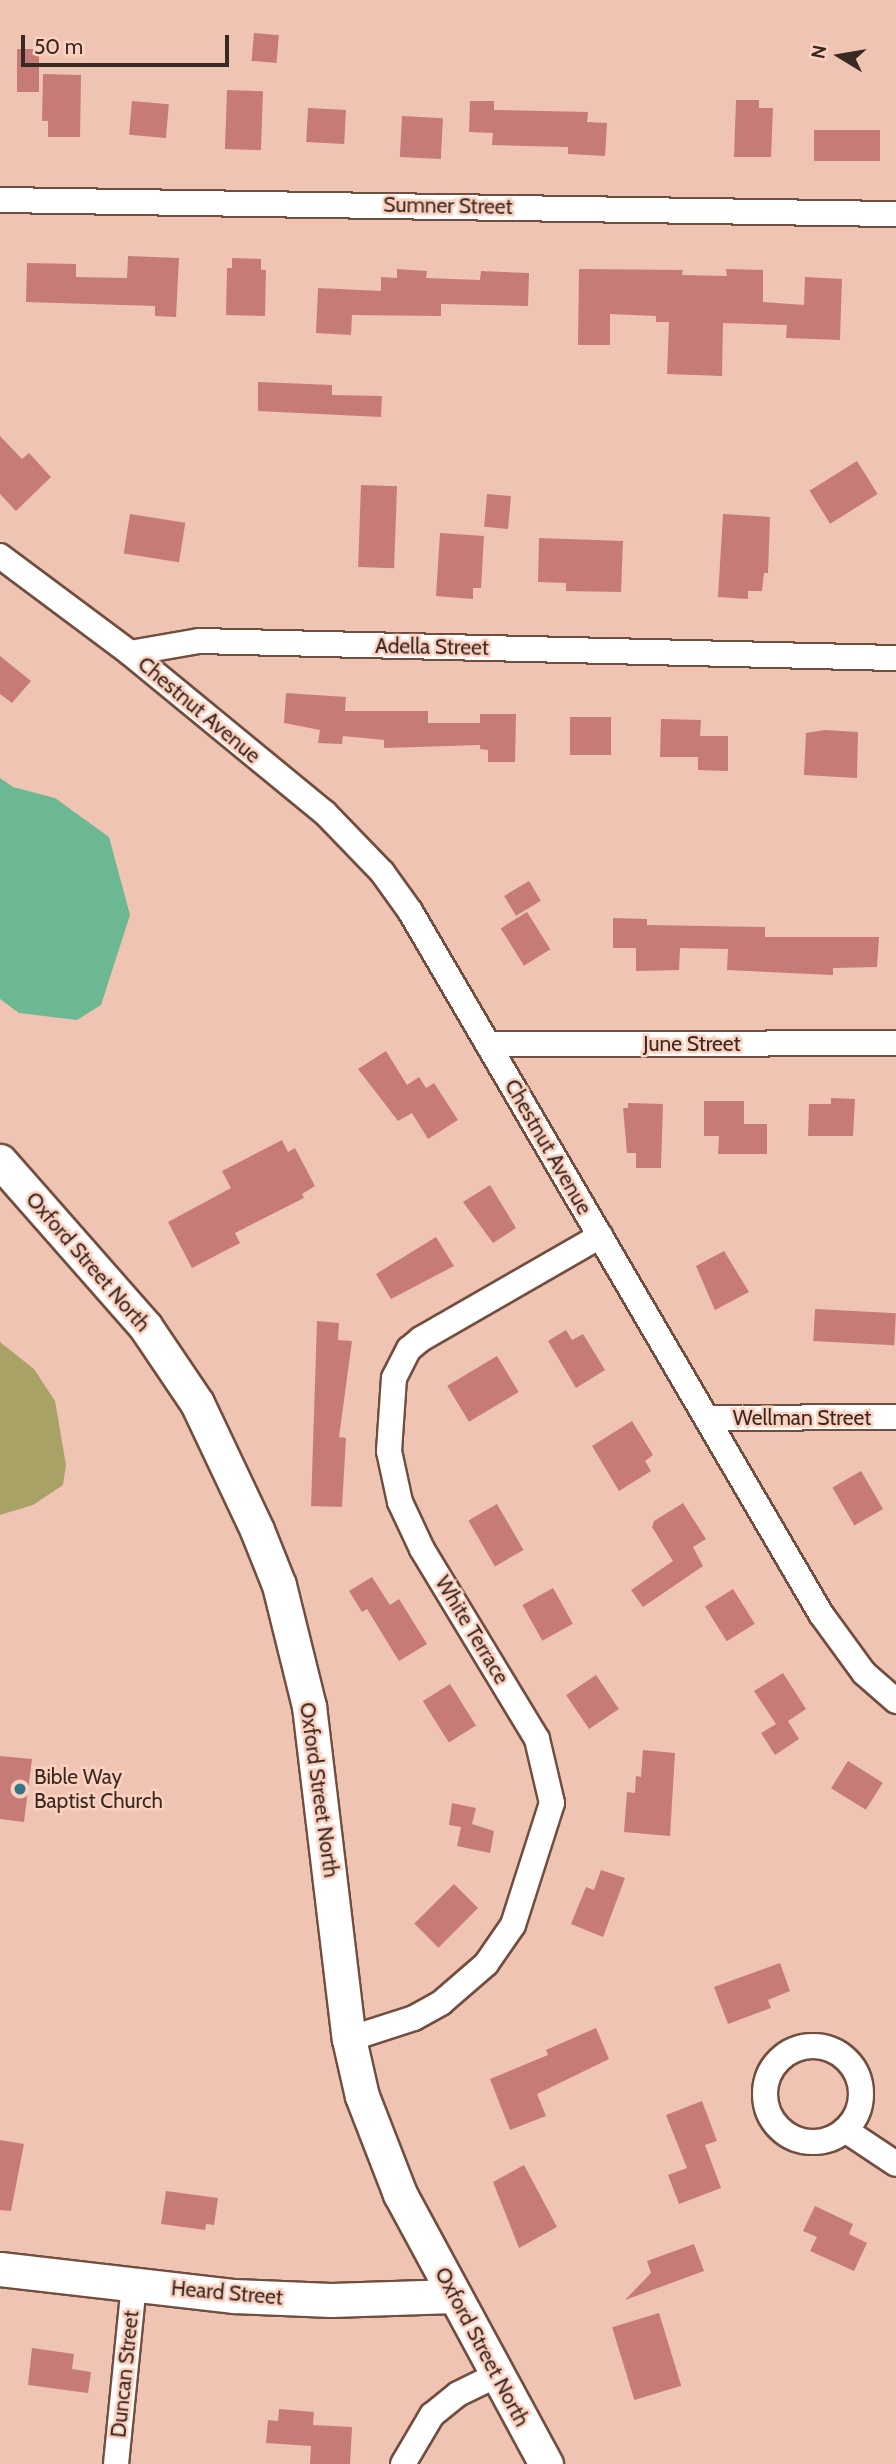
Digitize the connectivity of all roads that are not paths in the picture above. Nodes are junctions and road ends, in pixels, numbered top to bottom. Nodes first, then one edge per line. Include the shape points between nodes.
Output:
1 (0, 200) edge
2 (896, 214) edge
3 (0, 556) edge
4 (130, 653) junction
5 (896, 658) edge
6 (896, 1043) edge
7 (488, 1044) junction
8 (0, 1161) edge
9 (600, 1236) junction
10 (896, 1417) edge
11 (707, 1419) junction
12 (896, 1701) edge
13 (349, 2039) junction
14 (845, 2130) dead end
15 (896, 2164) edge
16 (0, 2269) edge
17 (134, 2284) junction
18 (454, 2296) junction
19 (497, 2375) junction
20 (116, 2464) edge
21 (403, 2464) edge
22 (546, 2464) edge

1 - 2 street, Sumner Street
3 - 4 street
4 - 5 street, Adella Street via 199,641
4 - 7 street, Chestnut Avenue via 325,813 382,872
6 - 7 street, June Street
7 - 9 street, Chestnut Avenue
8 - 13 street, Oxford Street North via 145,1326 197,1403 234,1475 275,1574 296,1644 320,1774
9 - 11 street, Chestnut Avenue
9 - 13 street, White Terrace via 421,1339 409,1349 394,1378 389,1451 400,1502 422,1549 537,1739 552,1803 513,1925 486,1964 441,2003 414,2018
10 - 11 street, Wellman Street
11 - 12 street, Chestnut Avenue via 841,1644
13 - 18 street, Oxford Street North via 378,2145
14 - 15 street
16 - 17 street, Heard Street
17 - 18 street, Heard Street via 234,2296 331,2300
17 - 20 street, Duncan Street
18 - 19 street, Oxford Street North
19 - 21 street via 432,2415
19 - 22 street, Oxford Street North

